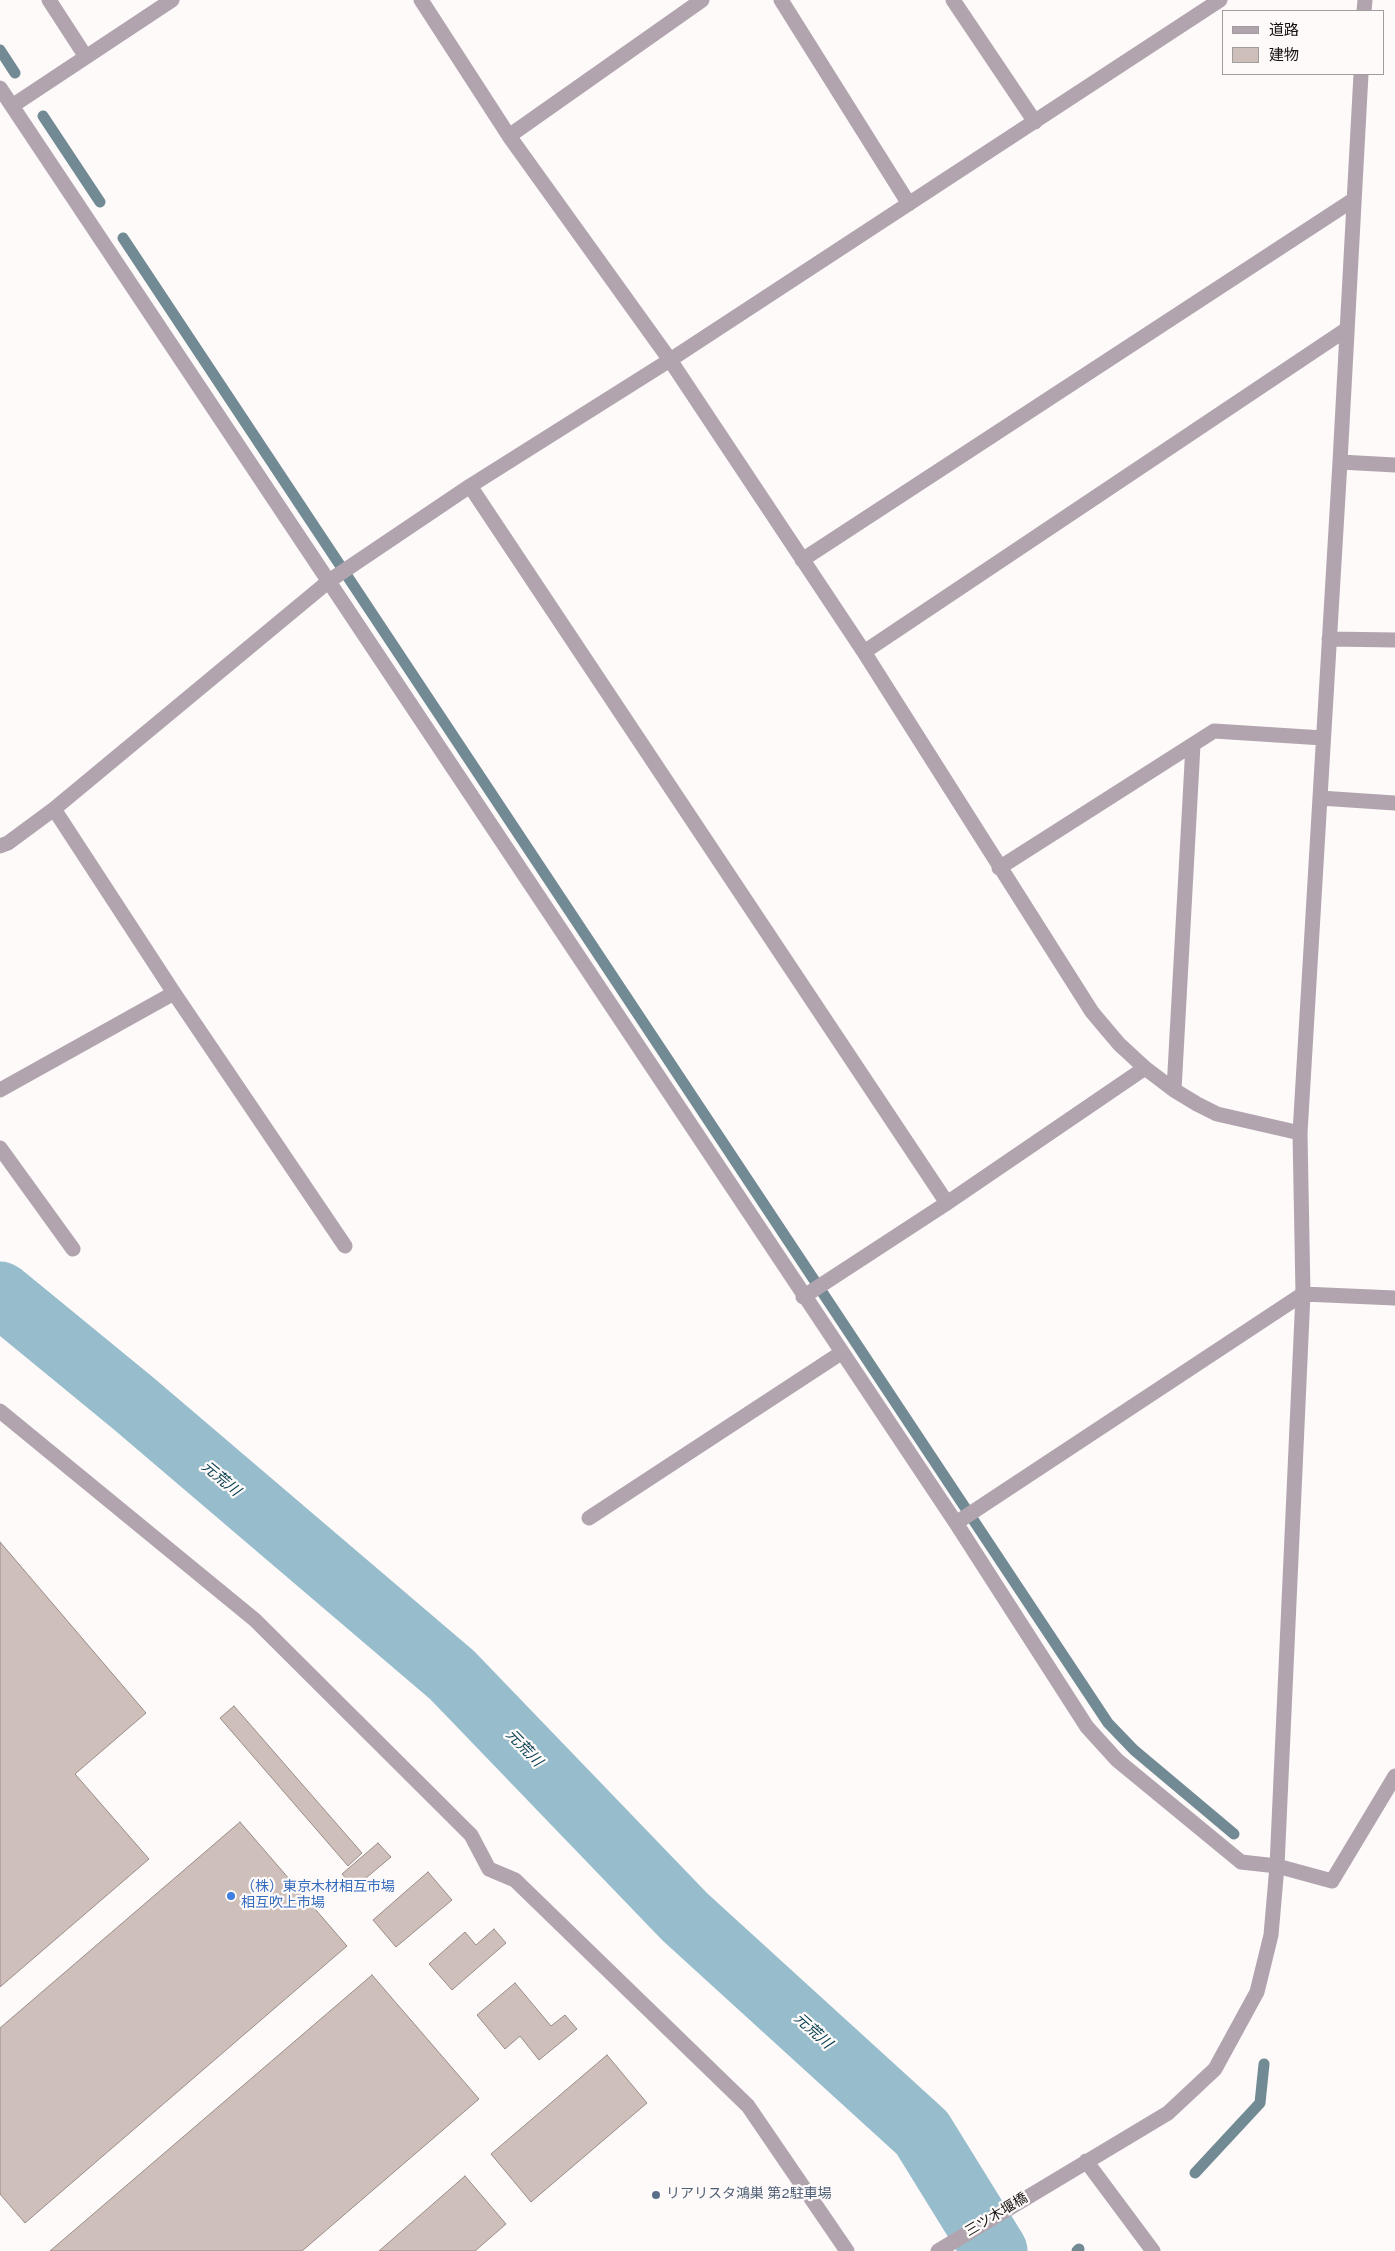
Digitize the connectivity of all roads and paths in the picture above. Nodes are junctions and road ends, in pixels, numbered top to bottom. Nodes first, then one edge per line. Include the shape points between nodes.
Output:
1 (49, 0) edge
2 (172, 0) edge
3 (421, 0) edge
4 (702, 0) edge
5 (781, 0) edge
6 (953, 0) edge
7 (1220, 0) edge
8 (86, 56) junction
9 (1360, 75) edge
10 (0, 88) edge
11 (12, 106) junction
12 (1035, 122) junction
13 (508, 136) junction
14 (1353, 200) junction
15 (909, 204) junction
16 (1347, 329) junction
17 (670, 360) junction
18 (1340, 462) junction
19 (1395, 465) edge
20 (470, 486) junction
21 (802, 560) junction
22 (329, 581) junction
23 (1329, 639) junction
24 (1395, 640) edge
25 (864, 652) junction
26 (1323, 738) junction
27 (1193, 746) junction
28 (1320, 798) junction
29 (1395, 802) edge
30 (54, 809) junction
31 (0, 846) edge
32 (999, 868) junction
33 (174, 993) junction
34 (1145, 1068) junction
35 (0, 1090) edge
36 (1174, 1090) junction
37 (1300, 1134) junction
38 (0, 1148) edge
39 (947, 1203) junction
40 (345, 1246) dead end
41 (72, 1249) dead end
42 (1304, 1294) junction
43 (803, 1297) junction
44 (1395, 1298) edge
45 (841, 1353) junction
46 (0, 1411) edge
47 (589, 1518) dead end
48 (956, 1523) junction
49 (1395, 1776) edge
50 (1277, 1866) junction
51 (1086, 2162) junction
52 (847, 2251) edge
53 (938, 2251) edge
54 (1153, 2251) edge

1 - 8 street
2 - 8 street
3 - 13 street
4 - 13 street
5 - 15 street
6 - 12 street
7 - 12 street
8 - 11 street
9 - 14 street, 三ツ木堰橋
10 - 11 street
11 - 22 street
12 - 15 street
13 - 17 street
14 - 16 street, 三ツ木堰橋
14 - 21 street
15 - 17 street
16 - 18 street, 三ツ木堰橋
16 - 25 street
17 - 20 street
17 - 21 street
18 - 19 street
18 - 23 street, 三ツ木堰橋
20 - 22 street
20 - 39 street
21 - 25 street
22 - 30 street
22 - 43 street
23 - 24 street
23 - 26 street, 三ツ木堰橋
25 - 32 street
26 - 27 street via 1214,731
26 - 28 street, 三ツ木堰橋
27 - 32 street
27 - 36 street
28 - 29 street
28 - 37 street, 三ツ木堰橋
30 - 31 street
30 - 33 street
32 - 34 street via 1092,1012
33 - 35 street
33 - 40 street
34 - 36 street
34 - 39 street
36 - 37 street via 1217,1114
37 - 42 street, 三ツ木堰橋
38 - 41 street
39 - 43 street
42 - 44 street
42 - 48 street
42 - 50 street, 三ツ木堰橋
43 - 45 street
45 - 47 street
45 - 48 street
46 - 52 street via 255,1620 471,1835 489,1869 515,1880 748,2106
48 - 50 street via 1088,1727 1117,1760 1241,1862
49 - 50 street via 1332,1881
50 - 51 street, 三ツ木堰橋 via 1271,1935 1257,1992 1215,2069 1168,2113
51 - 53 street, 三ツ木堰橋
51 - 54 street

